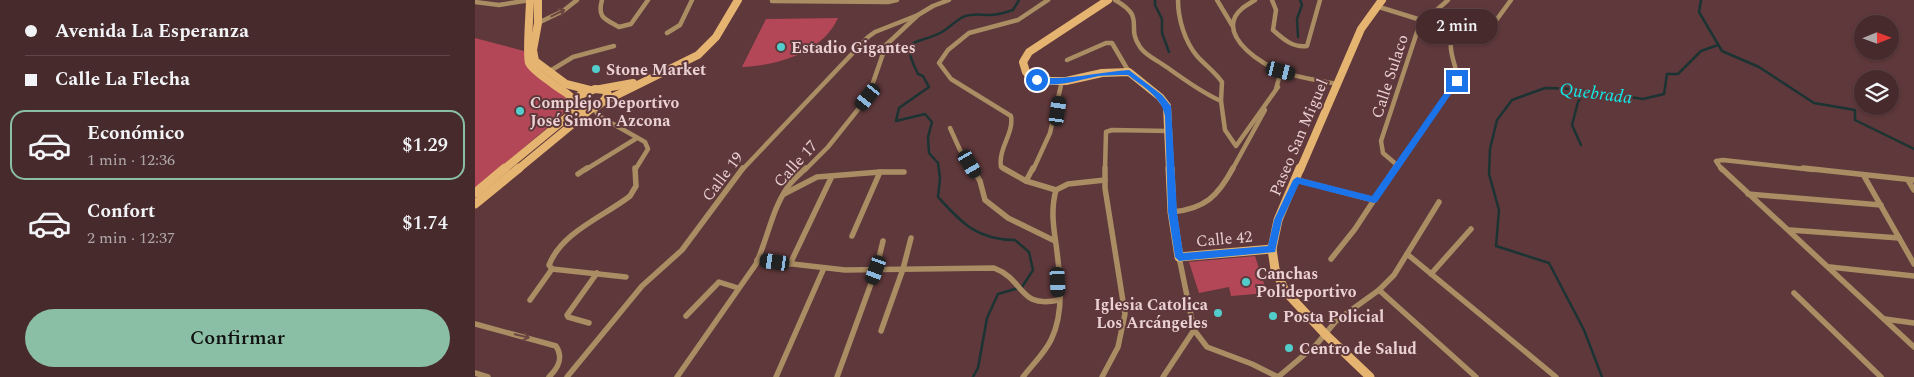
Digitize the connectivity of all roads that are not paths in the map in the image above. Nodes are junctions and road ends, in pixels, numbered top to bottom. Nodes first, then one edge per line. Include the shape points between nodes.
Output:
1 (529, 0) edge
2 (538, 0) edge
3 (576, 0) edge
4 (602, 0) edge
5 (647, 0) edge
6 (692, 0) edge
7 (737, 0) edge
8 (830, 0) edge
9 (897, 0) edge
10 (938, 0) edge
11 (949, 0) edge
12 (1048, 0) edge
13 (1108, 0) edge
14 (1115, 0) edge
15 (1178, 0) edge
16 (1217, 0) edge
17 (1255, 0) edge
18 (1272, 0) edge
19 (1320, 0) edge
20 (1448, 0) edge
21 (1511, 0) edge
22 (475, 2) edge
23 (772, 2) dead end
24 (1379, 3) edge
25 (933, 6) junction
26 (918, 15) junction
27 (1421, 20) junction
28 (537, 23) junction
29 (1231, 25) junction
30 (667, 33) dead end
31 (614, 46) dead end
32 (1067, 60) dead end
33 (550, 71) junction
34 (1281, 71) junction
35 (1129, 72) junction
36 (645, 80) junction
37 (1062, 81) junction
38 (1337, 84) junction
39 (1278, 86) junction
40 (600, 89) junction
41 (590, 90) junction
42 (563, 91) junction
43 (605, 101) junction
44 (1221, 101) junction
45 (574, 103) junction
46 (592, 108) junction
47 (564, 119) junction
48 (950, 128) dead end
49 (1169, 131) junction
50 (637, 138) junction
51 (1397, 165) junction
52 (880, 172) junction
53 (904, 172) dead end
54 (578, 174) dead end
55 (832, 176) junction
56 (1864, 176) junction
57 (1105, 180) junction
58 (1297, 180) junction
59 (1911, 180) edge
60 (1026, 181) junction
61 (1056, 190) junction
62 (1914, 190) edge
63 (475, 193) edge
64 (784, 194) junction
65 (1748, 194) junction
66 (1374, 200) junction
67 (1439, 202) dead end
68 (475, 204) edge
69 (1881, 205) junction
70 (1172, 212) junction
71 (1471, 229) dead end
72 (1789, 230) junction
73 (852, 236) dead end
74 (911, 238) dead end
75 (1899, 238) junction
76 (883, 241) dead end
77 (1055, 241) junction
78 (1271, 249) junction
79 (1407, 254) junction
80 (1179, 257) junction
81 (757, 260) junction
82 (1331, 260) dead end
83 (790, 264) junction
84 (1914, 264) edge
85 (824, 268) junction
86 (1830, 268) junction
87 (553, 269) junction
88 (903, 269) junction
89 (876, 270) junction
90 (597, 274) junction
91 (1431, 274) junction
92 (1914, 276) edge
93 (626, 277) dead end
94 (738, 288) junction
95 (1379, 290) junction
96 (1794, 293) dead end
97 (530, 300) dead end
98 (1059, 300) junction
99 (686, 316) dead end
100 (1884, 319) junction
101 (1914, 322) edge
102 (589, 323) dead end
103 (475, 324) edge
104 (1194, 330) junction
105 (881, 331) dead end
106 (1326, 334) junction
107 (1914, 347) edge
108 (475, 373) edge
109 (488, 377) edge
110 (549, 377) edge
111 (567, 377) edge
112 (677, 377) edge
113 (776, 377) edge
114 (837, 377) edge
115 (1023, 377) edge
116 (1102, 377) edge
117 (1163, 377) edge
118 (1278, 377) edge
119 (1370, 377) edge
120 (1476, 377) edge
121 (1556, 377) edge
122 (1881, 377) edge

1 - 22 street via 499,5
1 - 42 street via 529,63
2 - 28 street
28 -> 3 street via 563,11
4 - 5 street via 599,10 602,17 619,27 631,24
6 - 30 street via 680,25
7 - 36 street via 707,49
8 - 9 street
8 - 23 street
10 - 25 street
11 - 25 street
12 - 60 street via 1017,20 969,32 947,50 939,63 950,78 1011,116 1012,126 999,160 1003,170
13 - 37 street via 1025,57 1023,67 1030,78 1044,82
14 - 44 street via 1134,13 1141,49 1207,96
15 - 44 street via 1189,45 1222,82
16 - 29 street
17 - 29 street via 1239,12
18 - 19 street via 1277,4 1273,30 1291,43 1305,47
20 - 27 street, Calle Sulaco
21 - 51 street via 1484,37 1461,37 1451,42 1449,47 1457,69 1457,81
24 - 27 street
24 - 38 street, Paseo San Miguel via 1361,29
25 - 26 street, Calle 17
26 - 64 street, Calle 17 via 886,45 868,97
26 - 111 street, Calle 19 via 868,37 765,144 682,250 642,286
27 - 51 street, Calle Sulaco via 1381,142 1383,155
28 - 33 street via 533,55 535,61
29 - 34 street via 1244,48
31 - 33 street via 573,57
32 - 35 street via 1112,43
33 - 41 street via 567,84
34 - 38 street
34 - 39 street
35 - 37 street
35 - 49 street via 1167,106
36 - 40 street
36 - 43 street
37 - 60 street via 1056,118 1041,156
38 - 58 street, Paseo San Miguel
39 - 44 street via 1236,146 1225,130
39 - 70 street via 1222,188 1206,204
40 - 41 street
40 - 43 street via 607,92
41 - 45 street
42 - 45 street
42 - 47 street via 571,104
43 - 46 street
45 - 46 street via 577,109
45 - 47 main road via 571,114
46 - 50 street via 599,116
46 - 68 street
47 - 63 main road
48 - 77 street via 980,181 985,200 1007,218
49 - 57 street via 1106,132
49 - 70 street
50 - 54 street
50 - 87 street via 648,145 648,149 634,167 634,190 623,202 556,251 549,260
51 - 66 street
52 - 53 street
52 - 55 street
52 - 73 street
55 - 64 street via 817,177
55 - 83 street
56 - 59 street
56 - 65 street via 1716,161
56 - 69 street
57 - 61 street via 1068,184
57 - 116 street via 1125,314 1118,347
58 - 66 street
58 - 78 street, Paseo San Miguel via 1278,220
59 - 62 street
60 - 61 street
61 - 77 street via 1051,214
64 - 81 street, Calle 17
65 - 69 street
65 - 72 street
66 - 82 street
67 - 79 street
69 - 75 street
70 - 80 street
71 - 91 street
72 - 75 street
72 - 86 street
74 - 88 street
75 - 84 street
76 - 89 street
77 - 98 street
78 - 80 street, Calle 42
78 - 106 street, Paseo San Miguel via 1285,291
79 - 91 street
79 - 95 street via 1394,275
80 - 104 street
81 - 83 street
81 - 94 street, Calle 17
83 - 85 street
85 - 89 street
85 - 113 street
86 - 92 street
86 - 100 street
87 - 90 street
87 - 97 street
88 - 89 street
88 - 98 street via 985,267 1002,270 1029,300 1041,303
88 - 105 street
89 - 114 street
90 - 93 street
90 - 102 street via 567,315
91 - 121 street
94 - 99 street via 719,282
94 - 112 street, Calle 17
95 - 106 street via 1336,321
95 - 120 street
96 - 122 street
98 - 115 street via 1052,339
100 - 101 street
100 - 107 street
103 -> 110 street via 556,346 559,366
104 - 117 street
104 - 118 street via 1207,347
106 - 118 street
106 - 119 street, Paseo San Miguel
108 - 109 street

